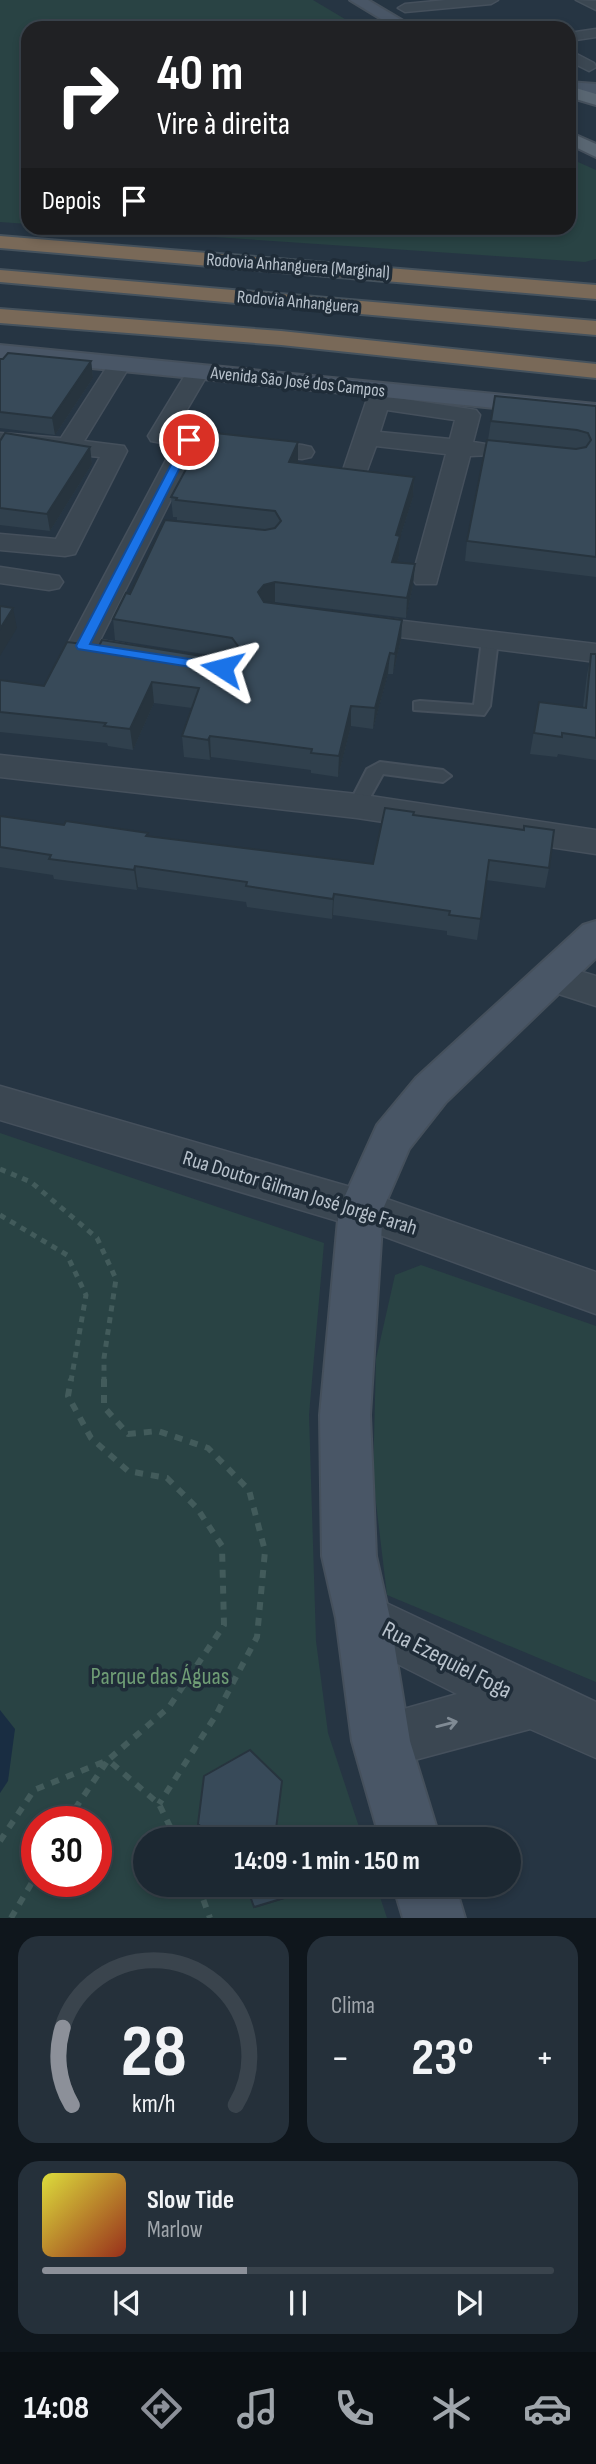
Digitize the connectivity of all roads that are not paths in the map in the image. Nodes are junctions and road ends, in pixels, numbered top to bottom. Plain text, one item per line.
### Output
1 (491, 0) edge
2 (583, 0) edge
3 (350, 4) edge
4 (596, 6) edge
5 (405, 8) dead end
6 (371, 21) edge
7 (390, 21) edge
8 (596, 33) edge
9 (576, 36) edge
10 (576, 59) edge
11 (589, 66) dead end
12 (576, 89) edge
13 (596, 89) edge
14 (576, 92) edge
15 (596, 100) edge
16 (576, 141) edge
17 (596, 151) edge
18 (0, 234) edge
19 (0, 242) edge
20 (0, 262) edge
21 (596, 271) edge
22 (0, 276) edge
23 (596, 292) edge
24 (0, 306) edge
25 (596, 314) edge
26 (0, 316) edge
27 (596, 328) edge
28 (1, 350) edge
29 (596, 355) edge
30 (120, 364) junction
31 (596, 371) edge
32 (198, 372) junction
33 (596, 397) edge
34 (429, 402) junction
35 (596, 411) edge
36 (169, 418) junction
37 (366, 438) junction
38 (0, 440) edge
39 (189, 440) junction
40 (66, 447) junction
41 (460, 447) junction
42 (510, 452) edge
43 (412, 455) junction
44 (352, 482) edge
45 (0, 542) edge
46 (0, 575) edge
47 (426, 578) dead end
48 (0, 600) edge
49 (328, 620) edge
50 (490, 640) junction
51 (596, 653) edge
52 (158, 658) edge
53 (421, 706) dead end
54 (0, 766) edge
55 (443, 776) dead end
56 (357, 806) junction
57 (596, 842) edge
58 (596, 935) edge
59 (553, 978) junction
60 (596, 991) edge
61 (0, 1103) edge
62 (361, 1209) junction
63 (596, 1293) edge
64 (363, 1618) junction
65 (531, 1702) junction
66 (596, 1730) edge
67 (381, 1741) junction
68 (406, 1827) edge
69 (428, 1897) edge
70 (434, 1918) edge

1 - 5 street
2 - 4 street
3 - 6 street
3 - 7 street
8 - 9 street
10 - 11 street
12 - 13 street
14 - 15 main road
16 - 17 main road
18 - 21 highway
19 - 23 highway, Rodovia Anhanguera (Marginal)
20 - 25 highway, Rodovia Anhanguera
22 - 27 highway, Rodovia Anhanguera
24 - 29 highway
26 - 31 highway
28 - 30 street, Avenida São José dos Campos
28 - 33 street, Avenida São José dos Campos
30 - 32 street, Avenida São José dos Campos
30 - 40 street
32 - 34 street, Avenida São José dos Campos
32 - 36 street
34 - 35 street, Avenida São José dos Campos
34 - 37 street
34 - 41 street
34 - 43 street
36 - 39 street
36 - 39 street
37 - 43 street
37 - 44 street
38 - 40 street
39 - 52 street
40 - 45 street
41 - 42 street
41 - 43 street
41 - 47 street
46 - 48 street
49 - 50 street
50 - 51 street
50 - 53 lane
54 - 56 street
55 - 56 lane
56 - 57 street
58 - 59 street
59 - 60 street
59 - 62 street
61 - 62 street, Rua Doutor Gilman José Jorge Farah
62 - 63 street, Rua Doutor Gilman José Jorge Farah
62 - 64 street
64 - 65 street, Rua Ezequiel Foga
64 - 67 street
65 - 66 street, Rua Ezequiel Foga
67 -> 65 street, Rua Ezequiel Foga
67 - 68 street
69 - 70 street

